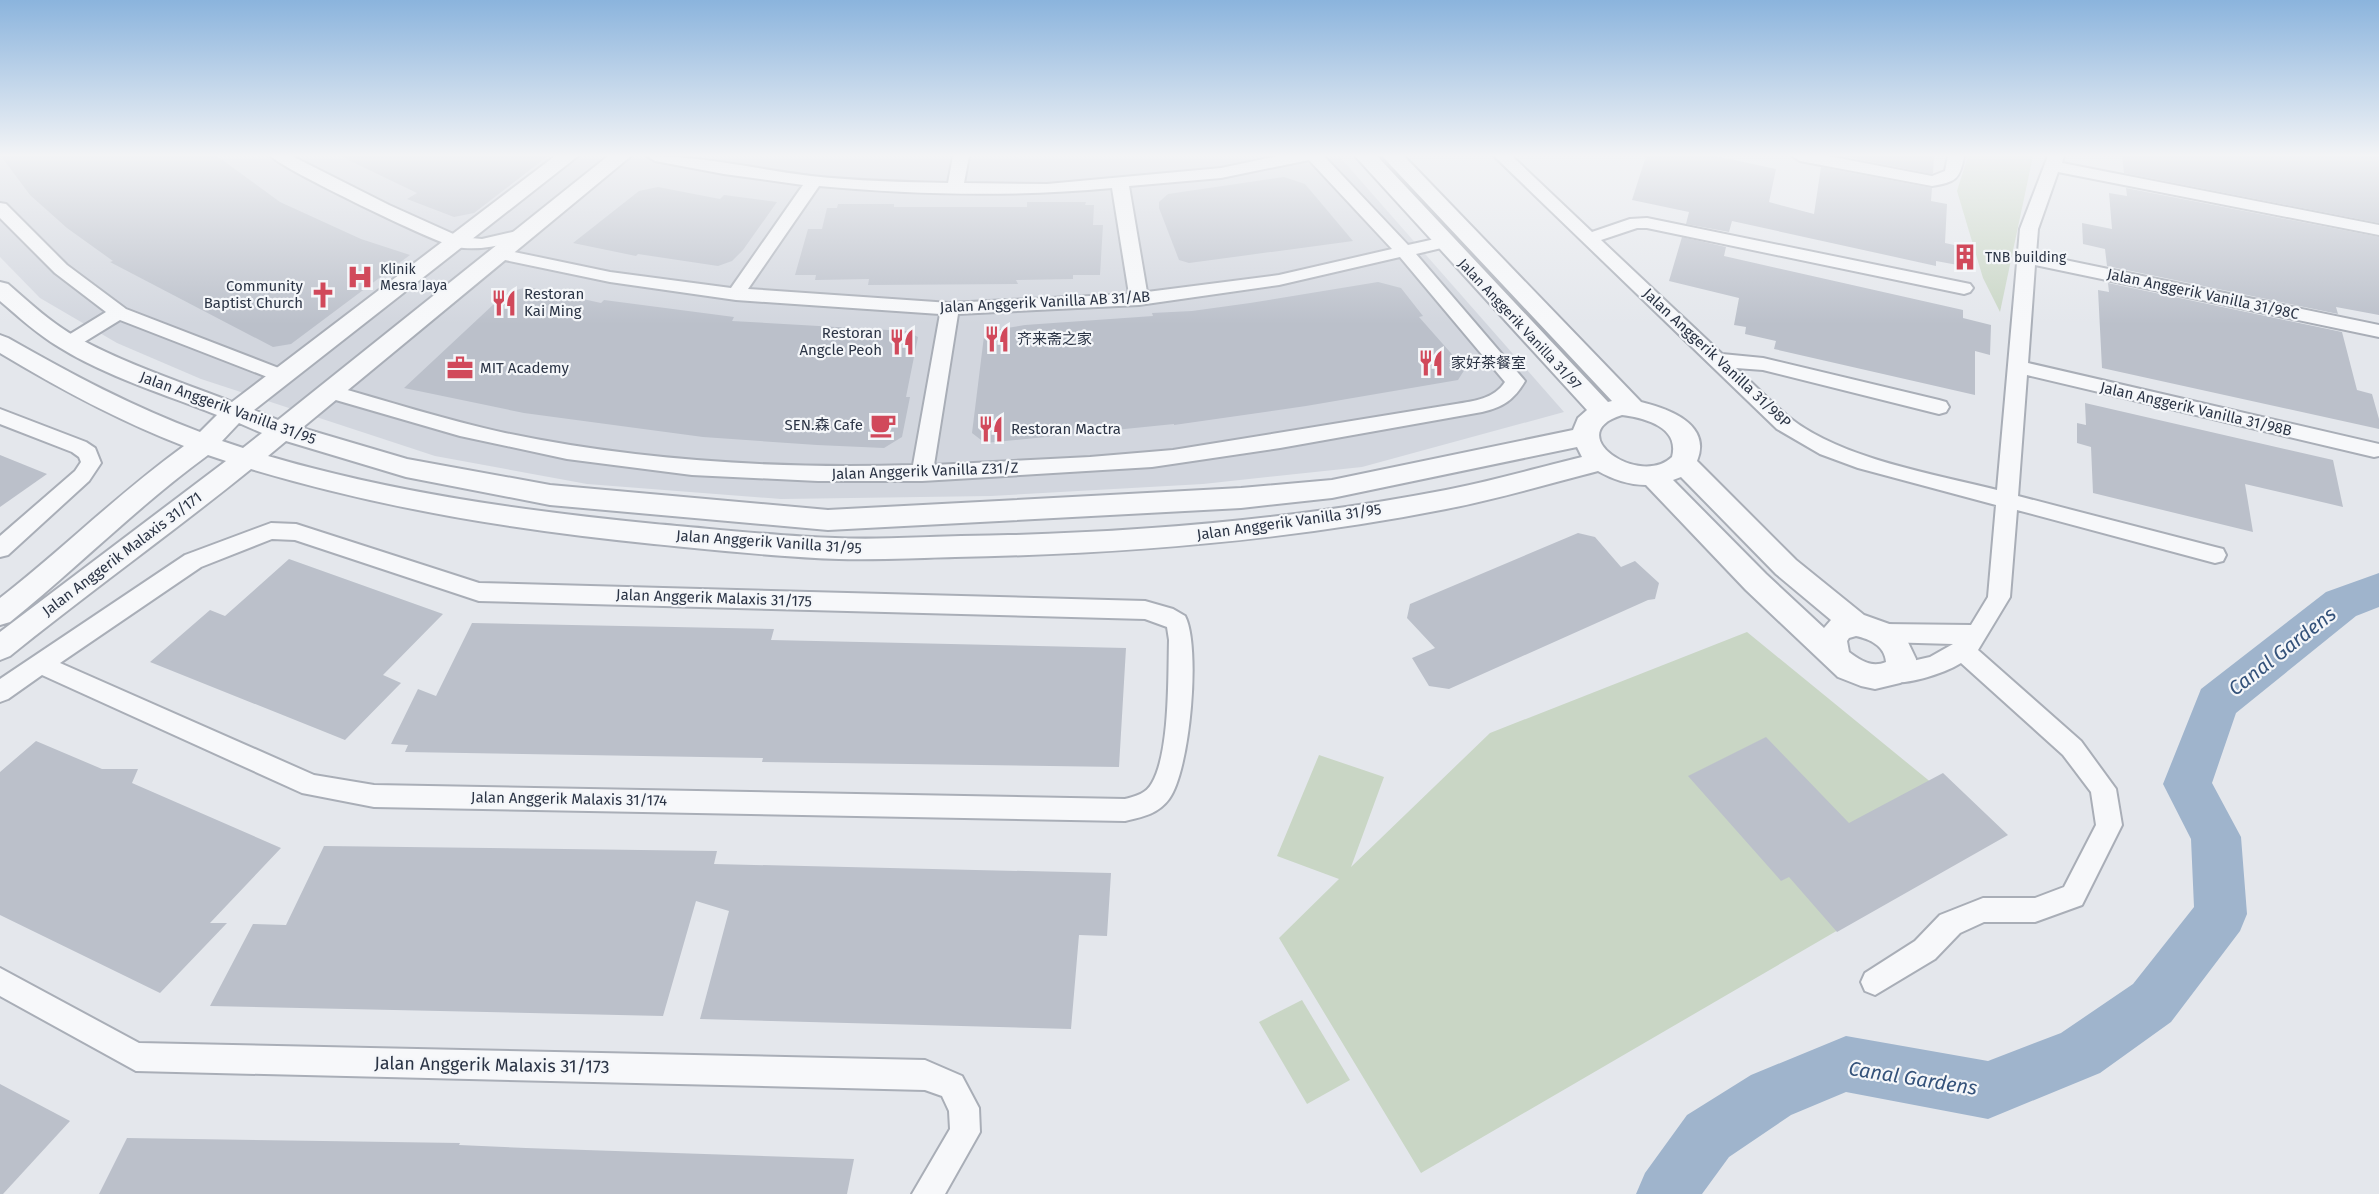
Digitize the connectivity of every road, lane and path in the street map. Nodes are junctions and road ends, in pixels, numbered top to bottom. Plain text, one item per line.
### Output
1 (4, 212) edge
2 (389, 212) edge
3 (496, 212) edge
4 (552, 212) edge
5 (793, 212) edge
6 (1125, 212) edge
7 (1368, 212) edge
8 (1416, 212) edge
9 (1445, 212) edge
10 (1562, 212) edge
11 (2036, 212) edge
12 (2293, 212) edge
13 (2379, 230) edge
14 (524, 234) junction
15 (1590, 238) junction
16 (457, 242) junction
17 (1444, 242) junction
18 (1406, 252) junction
19 (500, 254) junction
20 (2028, 258) junction
21 (1964, 288) dead end
22 (0, 289) edge
23 (736, 294) junction
24 (1139, 299) junction
25 (950, 309) junction
26 (119, 313) junction
27 (2379, 331) edge
28 (0, 343) edge
29 (69, 343) junction
30 (1719, 360) junction
31 (2019, 367) junction
32 (282, 376) junction
33 (329, 391) junction
34 (1632, 407) junction
35 (1939, 407) dead end
36 (1602, 411) junction
37 (234, 413) junction
38 (0, 416) edge
39 (150, 424) junction
40 (280, 430) junction
41 (1584, 437) junction
42 (204, 445) junction
43 (2374, 450) dead end
44 (244, 459) junction
45 (1601, 461) junction
46 (1683, 463) junction
47 (276, 467) junction
48 (922, 474) junction
49 (162, 475) junction
50 (1653, 476) junction
51 (2007, 500) junction
52 (188, 506) junction
53 (0, 549) edge
54 (2216, 555) dead end
55 (0, 614) edge
56 (1165, 615) joint
57 (1870, 629) junction
58 (1969, 643) junction
59 (0, 648) edge
60 (1836, 657) junction
61 (39, 664) junction
62 (1894, 674) junction
63 (0, 692) edge
64 (0, 981) edge
65 (1875, 982) dead end
66 (927, 1194) edge

1 - 26 street
2 - 16 street
3 - 16 street, Jalan Anggerik Malaxis 31/171
4 - 14 street, Jalan Anggerik Malaxis 31/171
5 - 23 street
6 - 24 street
7 - 18 street
8 - 17 street, Jalan Anggerik Vanilla 31/97
9 - 34 street, Jalan Anggerik Vanilla 31/97
10 - 15 street, Jalan Anggerik Vanilla 31/98P
11 - 20 street
12 - 13 street
14 - 16 street
14 - 19 street, Jalan Anggerik Malaxis 31/171
15 - 21 street
15 - 30 street, Jalan Anggerik Vanilla 31/98P
16 - 32 street, Jalan Anggerik Malaxis 31/171
17 - 18 street, Jalan Anggerik Vanilla AB 31/AB
17 - 36 street, Jalan Anggerik Vanilla 31/97
18 - 24 street, Jalan Anggerik Vanilla AB 31/AB
18 - 48 street, Jalan Anggerik Vanilla Z31/Z
19 - 23 street, Jalan Anggerik Vanilla AB 31/AB
19 - 33 street, Jalan Anggerik Malaxis 31/171
20 - 27 street, Jalan Anggerik Vanilla 31/98C
20 - 31 street
22 - 29 street, Jalan Anggerik Vanilla 31/95
23 - 25 street, Jalan Anggerik Vanilla AB 31/AB
24 - 25 street, Jalan Anggerik Vanilla AB 31/AB
25 - 48 street
26 - 29 street
26 - 32 street
28 - 39 street, Jalan Anggerik Vanilla 31/95
29 - 37 street, Jalan Anggerik Vanilla 31/95
30 - 35 street
30 - 51 street, Jalan Anggerik Vanilla 31/98P
31 - 43 street, Jalan Anggerik Vanilla 31/98B
31 - 51 street
32 - 37 street, Jalan Anggerik Malaxis 31/171
33 - 40 street, Jalan Anggerik Malaxis 31/171
33 - 48 street, Jalan Anggerik Vanilla Z31/Z
34 - 36 street
34 - 46 street
36 - 41 street
37 - 40 street, Jalan Anggerik Vanilla 31/95
37 - 42 street, Jalan Anggerik Malaxis 31/171
38 - 53 street
39 - 42 street, Jalan Anggerik Vanilla 31/95
39 - 49 street
40 - 41 street, Jalan Anggerik Vanilla 31/95
40 - 44 street, Jalan Anggerik Malaxis 31/171
41 - 45 street
42 - 44 street, Jalan Anggerik Vanilla 31/95
42 - 49 street, Jalan Anggerik Malaxis 31/171
44 - 47 street, Jalan Anggerik Vanilla 31/95
44 - 52 street, Jalan Anggerik Malaxis 31/171
45 - 47 street, Jalan Anggerik Vanilla 31/95
45 - 50 street
46 - 50 street
46 - 57 street
47 - 52 street
49 - 55 street, Jalan Anggerik Malaxis 31/171
50 - 60 street
51 - 54 street, Jalan Anggerik Vanilla 31/98P
51 - 58 street
52 - 59 street, Jalan Anggerik Malaxis 31/171
56 - 61 street, Jalan Anggerik Malaxis 31/175
56 - 61 street, Jalan Anggerik Malaxis 31/174
57 - 58 street
57 - 60 street
57 - 62 street
58 - 62 street
58 - 65 street
60 - 62 street
61 - 63 street
64 - 66 street, Jalan Anggerik Malaxis 31/173

